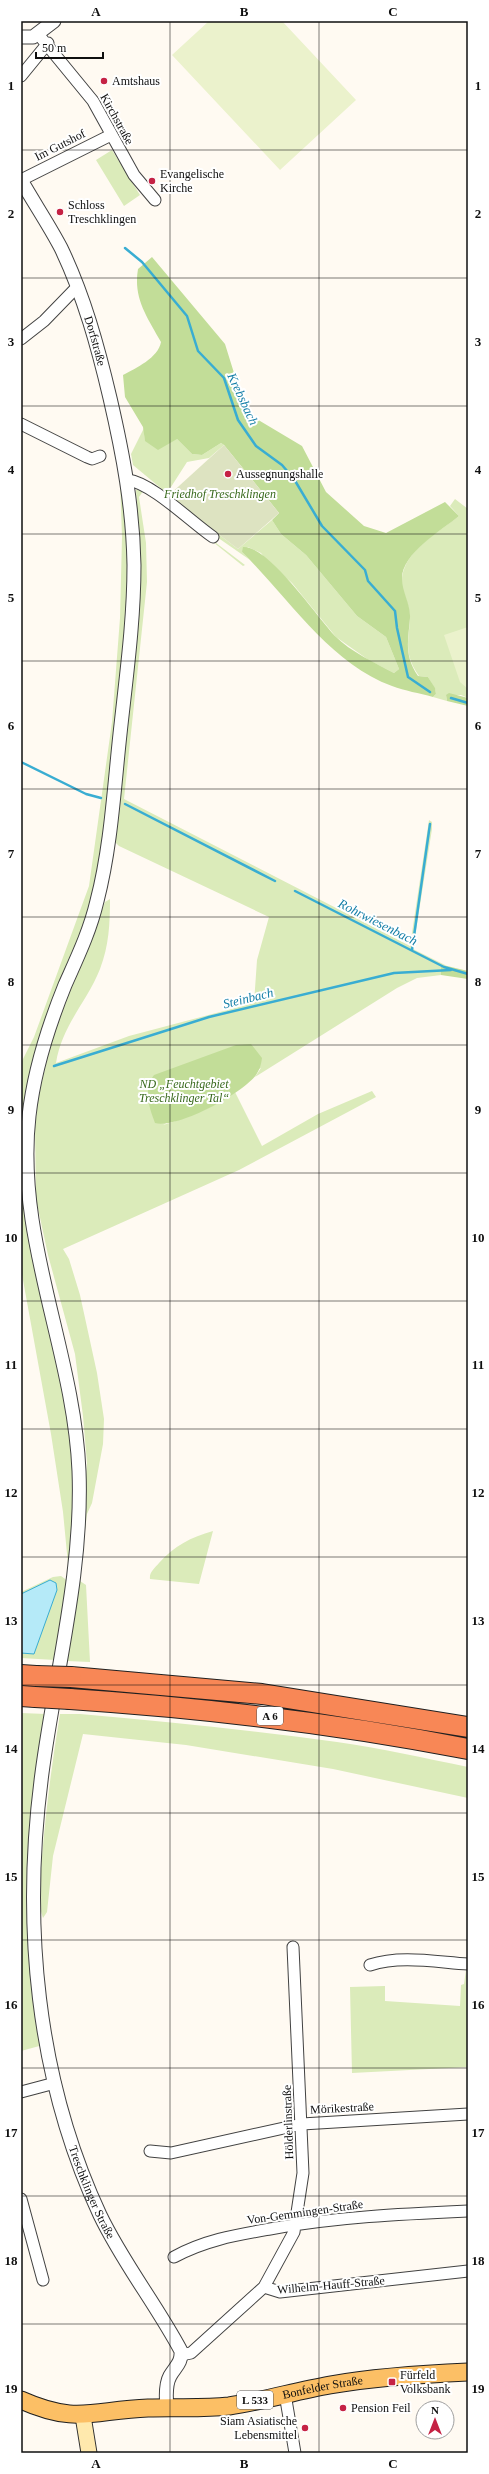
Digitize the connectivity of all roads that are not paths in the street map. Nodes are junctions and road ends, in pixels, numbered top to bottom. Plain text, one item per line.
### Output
1 (54, 21) edge
2 (38, 34) junction
3 (21, 37) edge
4 (44, 47) junction
5 (21, 76) edge
6 (111, 135) junction
7 (21, 180) edge
8 (156, 200) dead end
9 (77, 287) junction
10 (21, 339) edge
11 (21, 424) edge
12 (100, 456) dead end
13 (128, 480) junction
14 (214, 537) dead end
15 (29, 1675) edge
16 (28, 1697) edge
17 (468, 1727) edge
18 (468, 1749) edge
19 (294, 1947) dead end
20 (468, 1964) edge
21 (370, 1965) dead end
22 (41, 2013) joint
23 (55, 2083) junction
24 (21, 2092) edge
25 (468, 2114) edge
26 (302, 2124) junction
27 (150, 2151) dead end
28 (21, 2199) edge
29 (468, 2211) edge
30 (296, 2224) junction
31 (174, 2257) dead end
32 (468, 2271) edge
33 (43, 2280) dead end
34 (264, 2288) junction
35 (181, 2355) junction
36 (468, 2372) edge
37 (285, 2394) junction
38 (21, 2400) edge
39 (167, 2408) junction
40 (83, 2416) junction
41 (89, 2453) edge
42 (295, 2453) edge

1 - 2 street
2 - 3 street
2 - 4 street, Kirchstraße
4 - 5 street
4 - 6 street, Kirchstraße
6 - 7 street, Im Gutshof
6 - 8 street, Kirchstraße
7 - 9 street, Dorfstraße
9 - 10 street
9 - 13 street, Dorfstraße
11 - 12 street
13 - 14 street
13 - 22 street, Dorfstraße
15 - 17 highway, A 6, bridge
16 - 18 highway, A 6, bridge
19 - 26 street, Hölderlinstraße
20 - 21 street
22 - 23 street, Treschklinger Straße
23 - 24 street
23 - 35 street, Treschklinger Straße
25 - 26 street, Mörikestraße
26 - 27 street, Mörikestraße
26 - 30 street, Hölderlinstraße
28 - 33 street
29 - 30 street, Von-Gemmingen-Straße
30 - 31 street, Von-Gemmingen-Straße
30 - 34 street, Hölderlinstraße
32 - 34 street, Wilhelm-Hauff-Straße
34 - 35 street, Wilhelm-Hauff-Straße
35 - 39 street
36 - 37 main road, Bonfelder Straße / L 533
37 - 39 main road, Bonfelder Straße / L 533
37 - 42 street
38 - 40 main road, L 533
39 - 40 main road, Bonfelder Straße / L 533
40 - 41 main road

